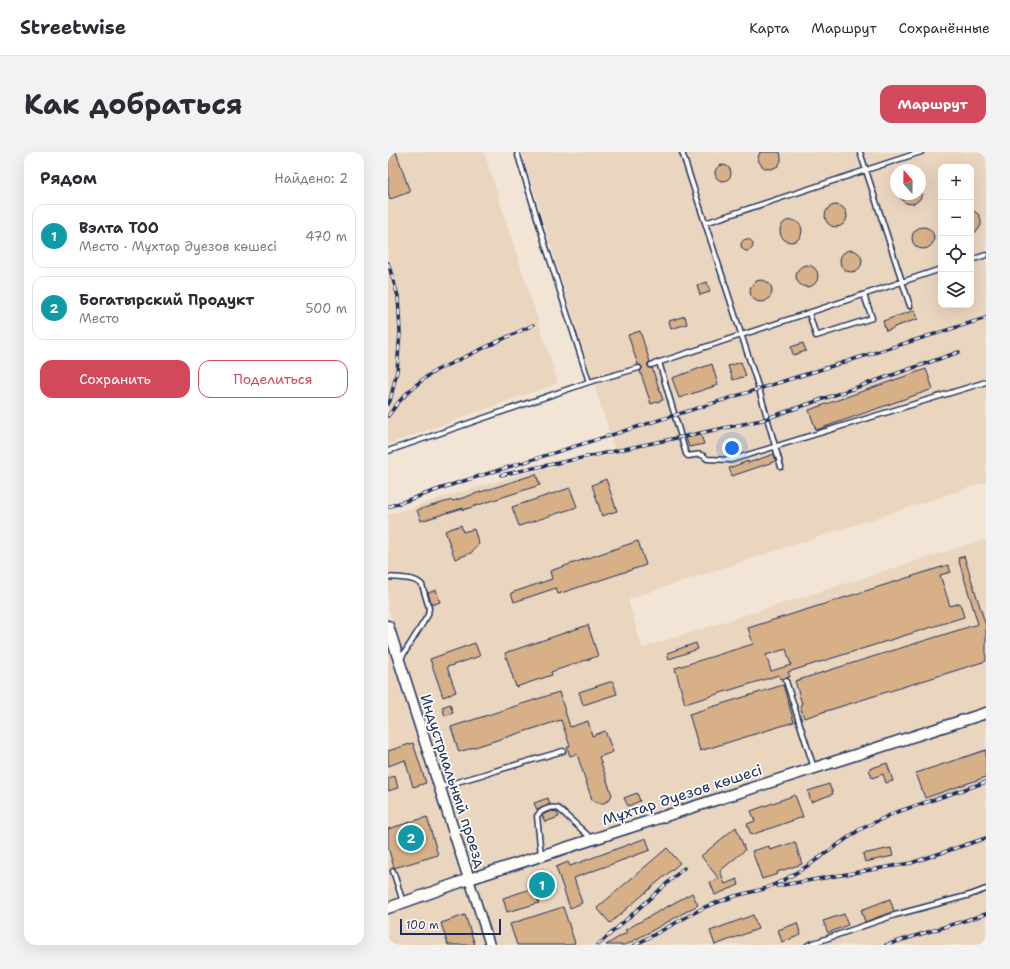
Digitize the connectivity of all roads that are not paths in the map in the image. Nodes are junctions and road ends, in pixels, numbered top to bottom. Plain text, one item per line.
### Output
1 (517, 152) edge
2 (682, 152) edge
3 (860, 152) edge
4 (921, 152) edge
5 (866, 170) junction
6 (705, 223) junction
7 (986, 255) edge
8 (974, 259) edge
9 (938, 270) edge
10 (902, 282) junction
11 (864, 295) junction
12 (910, 306) dead end
13 (809, 313) junction
14 (742, 335) junction
15 (659, 362) junction
16 (651, 365) dead end
17 (639, 368) dead end
18 (589, 382) junction
19 (986, 382) edge
20 (775, 447) junction
21 (388, 451) edge
22 (781, 467) dead end
23 (388, 577) edge
24 (388, 626) edge
25 (400, 661) junction
26 (786, 681) dead end
27 (986, 713) edge
28 (564, 751) dead end
29 (814, 768) junction
30 (440, 787) junction
31 (592, 839) junction
32 (541, 855) junction
33 (393, 871) dead end
34 (469, 879) junction
35 (986, 889) edge
36 (404, 902) junction
37 (388, 908) edge
38 (490, 945) edge
39 (808, 945) edge

1 - 18 lane
2 - 6 lane
3 - 5 lane
4 - 5 lane
5 - 6 lane
5 - 10 lane
6 - 14 lane
7 - 8 lane
9 - 10 lane
10 - 11 lane
10 - 12 lane
11 - 13 lane
11 - 13 lane
13 - 14 lane
14 - 15 lane
14 - 20 lane
15 - 16 lane
15 - 20 lane
17 - 18 lane
18 - 21 lane
19 - 20 lane
20 - 22 lane
23 - 25 lane
24 - 25 street, Индустриальный проезд
25 - 30 street, Индустриальный проезд
26 - 29 lane
27 - 29 street, Мұхтар Әуезов көшесі
28 - 30 lane
29 - 31 street, Мұхтар Әуезов көшесі
30 - 34 street, Индустриальный проезд
31 - 32 street, Мұхтар Әуезов көшесі
31 - 32 lane
32 - 34 street, Мұхтар Әуезов көшесі
33 - 36 lane
34 - 36 street, Мұхтар Әуезов көшесі
34 - 38 street, Индустриальный проезд
35 - 39 lane
36 - 37 street, Мұхтар Әуезов көшесі

